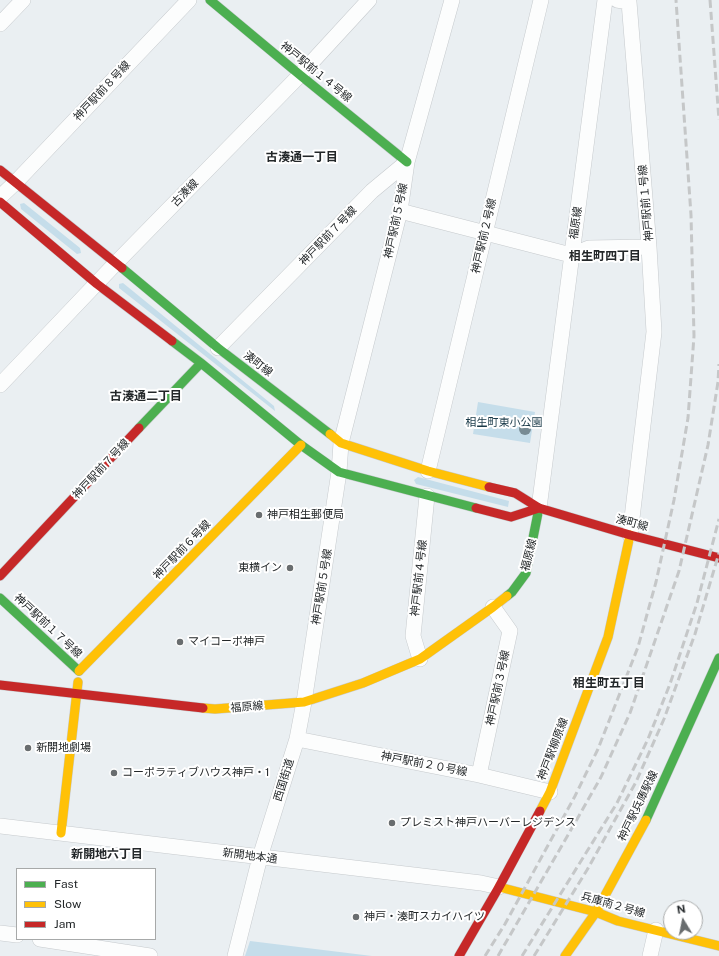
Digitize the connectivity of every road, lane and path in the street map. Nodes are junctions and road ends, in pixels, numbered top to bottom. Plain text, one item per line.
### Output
1 (23, 0) edge
2 (189, 0) edge
3 (210, 0) edge
4 (369, 0) edge
5 (452, 0) edge
6 (541, 0) edge
7 (605, 0) edge
8 (617, 0) edge
9 (0, 24) edge
10 (300, 75) junction
11 (407, 162) junction
12 (0, 170) edge
13 (15, 183) junction
14 (0, 197) edge
15 (0, 202) edge
16 (400, 211) junction
17 (485, 233) junction
18 (649, 247) junction
19 (572, 255) junction
20 (116, 263) junction
21 (97, 284) junction
22 (218, 348) junction
23 (201, 363) junction
24 (0, 385) edge
25 (341, 443) junction
26 (301, 445) junction
27 (428, 471) junction
28 (339, 472) junction
29 (427, 496) junction
30 (539, 508) junction
31 (630, 535) junction
32 (719, 558) edge
33 (0, 576) edge
34 (0, 598) edge
35 (493, 607) junction
36 (719, 658) edge
37 (420, 659) junction
38 (79, 671) junction
39 (0, 685) edge
40 (76, 694) junction
41 (304, 702) junction
42 (296, 739) junction
43 (479, 775) junction
44 (550, 792) junction
45 (0, 826) edge
46 (61, 833) junction
47 (260, 858) junction
48 (499, 887) junction
49 (596, 912) junction
50 (656, 930) junction
51 (0, 933) edge
52 (16, 935) edge
53 (46, 940) edge
54 (714, 948) edge
55 (150, 956) edge
56 (235, 956) edge
57 (459, 956) edge
58 (565, 956) edge
59 (650, 956) edge

1 - 9 street
2 - 13 street, 神戸駅前８号線
3 - 10 street, 神戸駅前１４号線
4 - 10 street, 古湊線
5 - 11 street, 神戸駅前５号線
6 - 17 street, 神戸駅前２号線
7 - 19 street, 福原線
8 - 18 street, 神戸駅前１号線
10 - 11 street, 神戸駅前１４号線
10 - 20 street, 古湊線
11 - 16 street, 神戸駅前５号線
11 - 22 street, 神戸駅前７号線
12 - 13 street, 湊町線
13 - 14 street, 神戸駅前８号線
13 - 20 street, 湊町線
15 - 21 street
16 - 17 street
16 - 25 street, 神戸駅前５号線
17 - 19 street
17 - 27 street, 神戸駅前２号線
18 - 19 street
18 - 31 street, 神戸駅前１号線
19 - 30 street, 福原線
20 - 21 street, 古湊線
20 - 22 street, 湊町線
21 - 23 street
21 - 24 street, 古湊線
22 - 25 street, 湊町線
23 - 26 street
23 - 33 street, 神戸駅前７号線
25 - 27 street, 湊町線
25 - 28 street
26 - 28 street
26 - 38 street, 神戸駅前６号線
27 - 30 street, 湊町線
28 - 29 street
28 - 41 street, 神戸駅前５号線
29 - 30 street
29 - 37 street, 神戸駅前４号線
30 - 31 street, 湊町線
30 - 35 street, 福原線
31 - 32 street, 湊町線
31 - 44 street, 神戸駅柳原線
34 - 38 street, 神戸駅前１７号線
35 - 37 street, 福原線
35 - 43 street, 神戸駅前３号線
36 - 49 street, 神戸駅兵庫駅線
37 - 41 street, 福原線
38 - 40 street
39 - 40 street, 福原線
40 - 41 street, 福原線
40 - 46 street
41 - 42 street, 西国街道
42 - 43 street, 神戸駅前２０号線
42 - 47 street, 西国街道
43 - 44 street, 神戸駅前２０号線
44 - 48 street, 神戸駅柳原線
45 - 46 street, 新開地本通
46 - 47 street, 新開地本通
47 - 48 street, 新開地本通
47 - 56 street, 西国街道
48 - 49 street, 兵庫南２号線
48 - 57 street, 神戸駅柳原線
49 - 50 street, 兵庫南２号線
49 - 58 street, 神戸駅兵庫駅線
50 - 54 street, 兵庫南２号線
50 - 59 street
51 - 52 street
53 - 55 street

